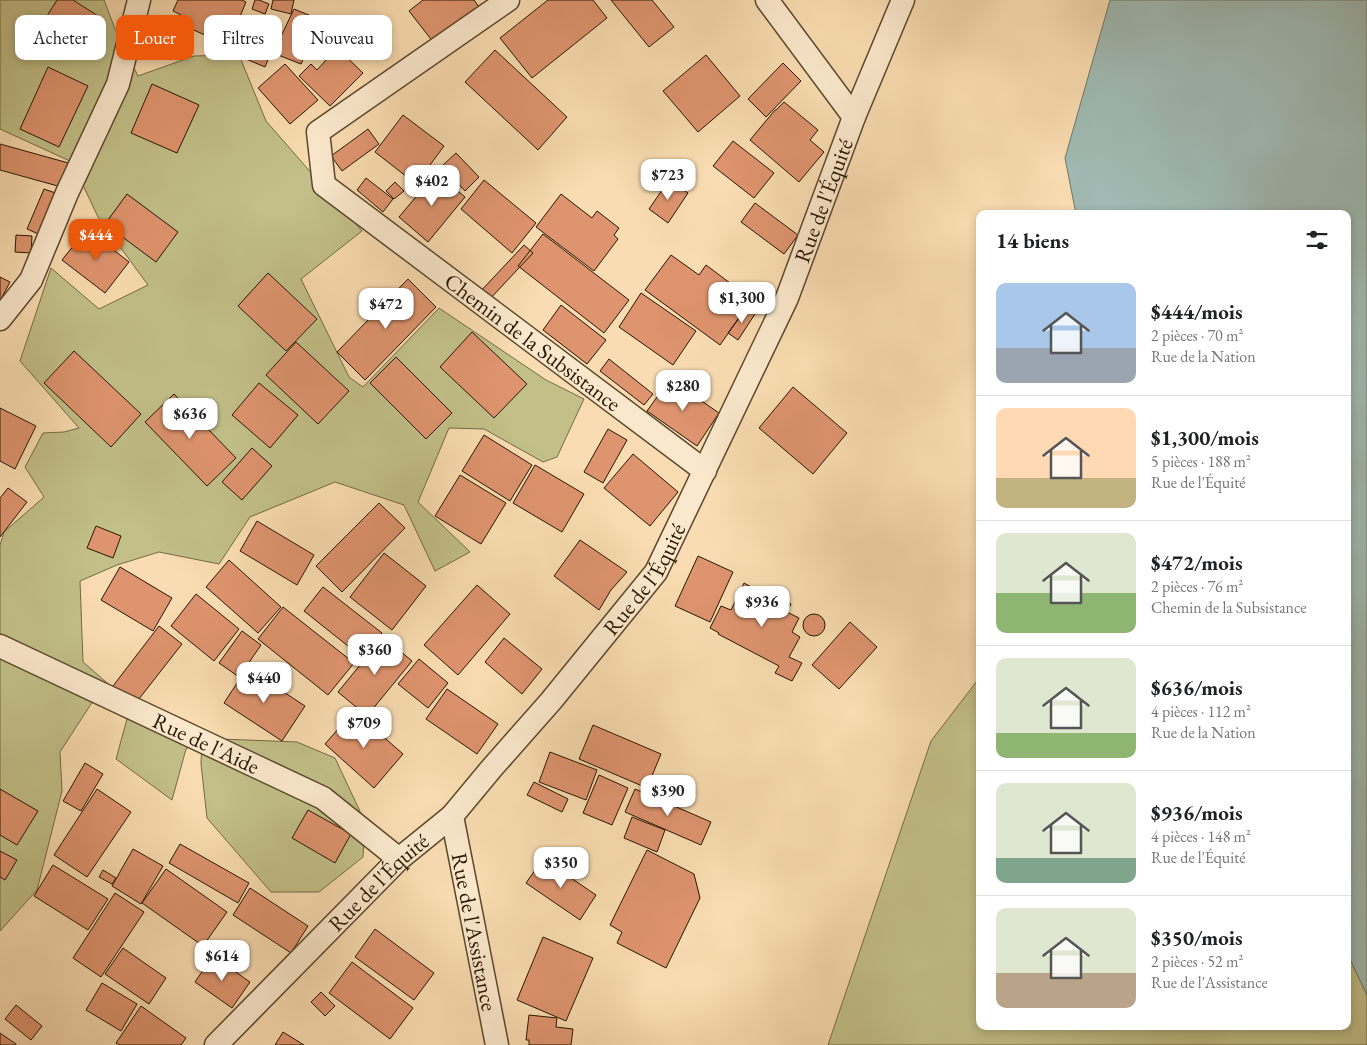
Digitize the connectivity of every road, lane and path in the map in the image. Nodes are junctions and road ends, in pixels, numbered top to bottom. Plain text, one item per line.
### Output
1 (139, 0) edge
2 (508, 0) edge
3 (767, 0) edge
4 (903, 0) edge
5 (854, 117) junction
6 (0, 319) edge
7 (705, 471) junction
8 (0, 646) edge
9 (452, 816) junction
10 (399, 858) junction
11 (216, 1045) edge
12 (497, 1045) edge

1 - 6 street
2 - 7 street, Chemin de la Subsistance
3 - 5 street
4 - 5 street, Rue de l'Équité
5 - 7 street, Rue de l'Équité
7 - 9 street, Rue de l'Équité
8 - 10 street, Rue de l'Aide
9 - 10 street, Rue de l'Équité
9 - 12 street, Rue de l'Assistance
10 - 11 street, Rue de l'Équité

